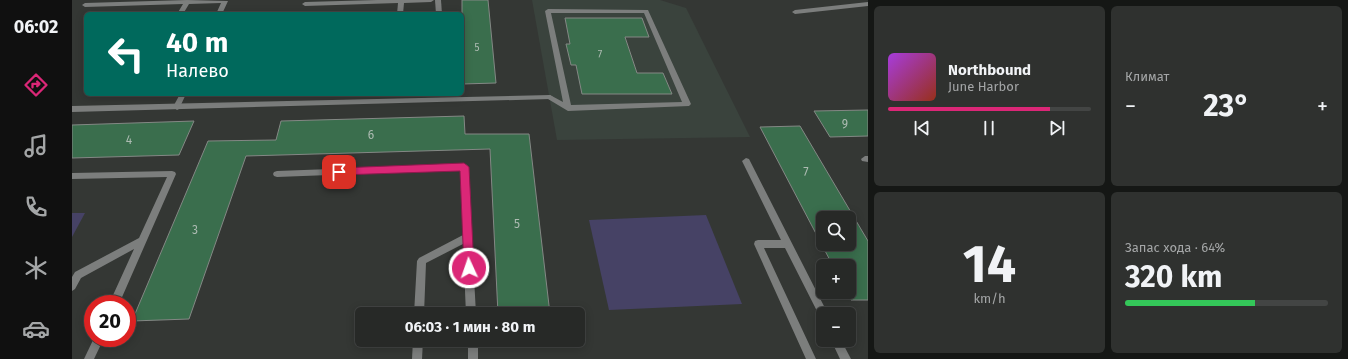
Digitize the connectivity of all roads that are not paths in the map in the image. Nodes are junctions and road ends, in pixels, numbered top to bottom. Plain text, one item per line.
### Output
1 (431, 0) edge
2 (438, 0) edge
3 (401, 1) edge
4 (187, 2) junction
5 (305, 4) dead end
6 (868, 4) edge
7 (86, 5) dead end
8 (181, 12) edge
9 (220, 12) edge
10 (400, 12) edge
11 (439, 12) edge
12 (795, 12) dead end
13 (182, 96) edge
14 (440, 97) edge
15 (177, 107) junction
16 (568, 108) junction
17 (72, 110) edge
18 (746, 161) dead end
19 (277, 174) dead end
20 (72, 176) edge
21 (468, 237) junction
22 (143, 240) junction
23 (788, 244) junction
24 (72, 286) edge
25 (118, 295) edge
26 (419, 307) edge
27 (471, 307) edge
28 (820, 307) edge
29 (95, 347) edge
30 (418, 347) edge
31 (473, 347) edge
32 (840, 347) edge
33 (90, 359) edge
34 (417, 359) edge
35 (474, 359) edge
36 (811, 359) edge
37 (846, 359) edge

1 - 3 street
2 - 11 street
3 - 5 street
3 - 10 street
4 - 7 street
4 - 8 street
4 - 9 street
6 - 12 street
13 - 15 street
14 - 15 street
14 - 16 street
15 - 17 street
16 - 16 street
18 - 23 street
19 - 21 street
20 - 22 street
21 - 26 street
21 - 27 street
22 - 24 street
22 - 25 street
23 - 28 street
23 - 36 street
29 - 33 street
30 - 34 street
31 - 35 street
32 - 37 street

